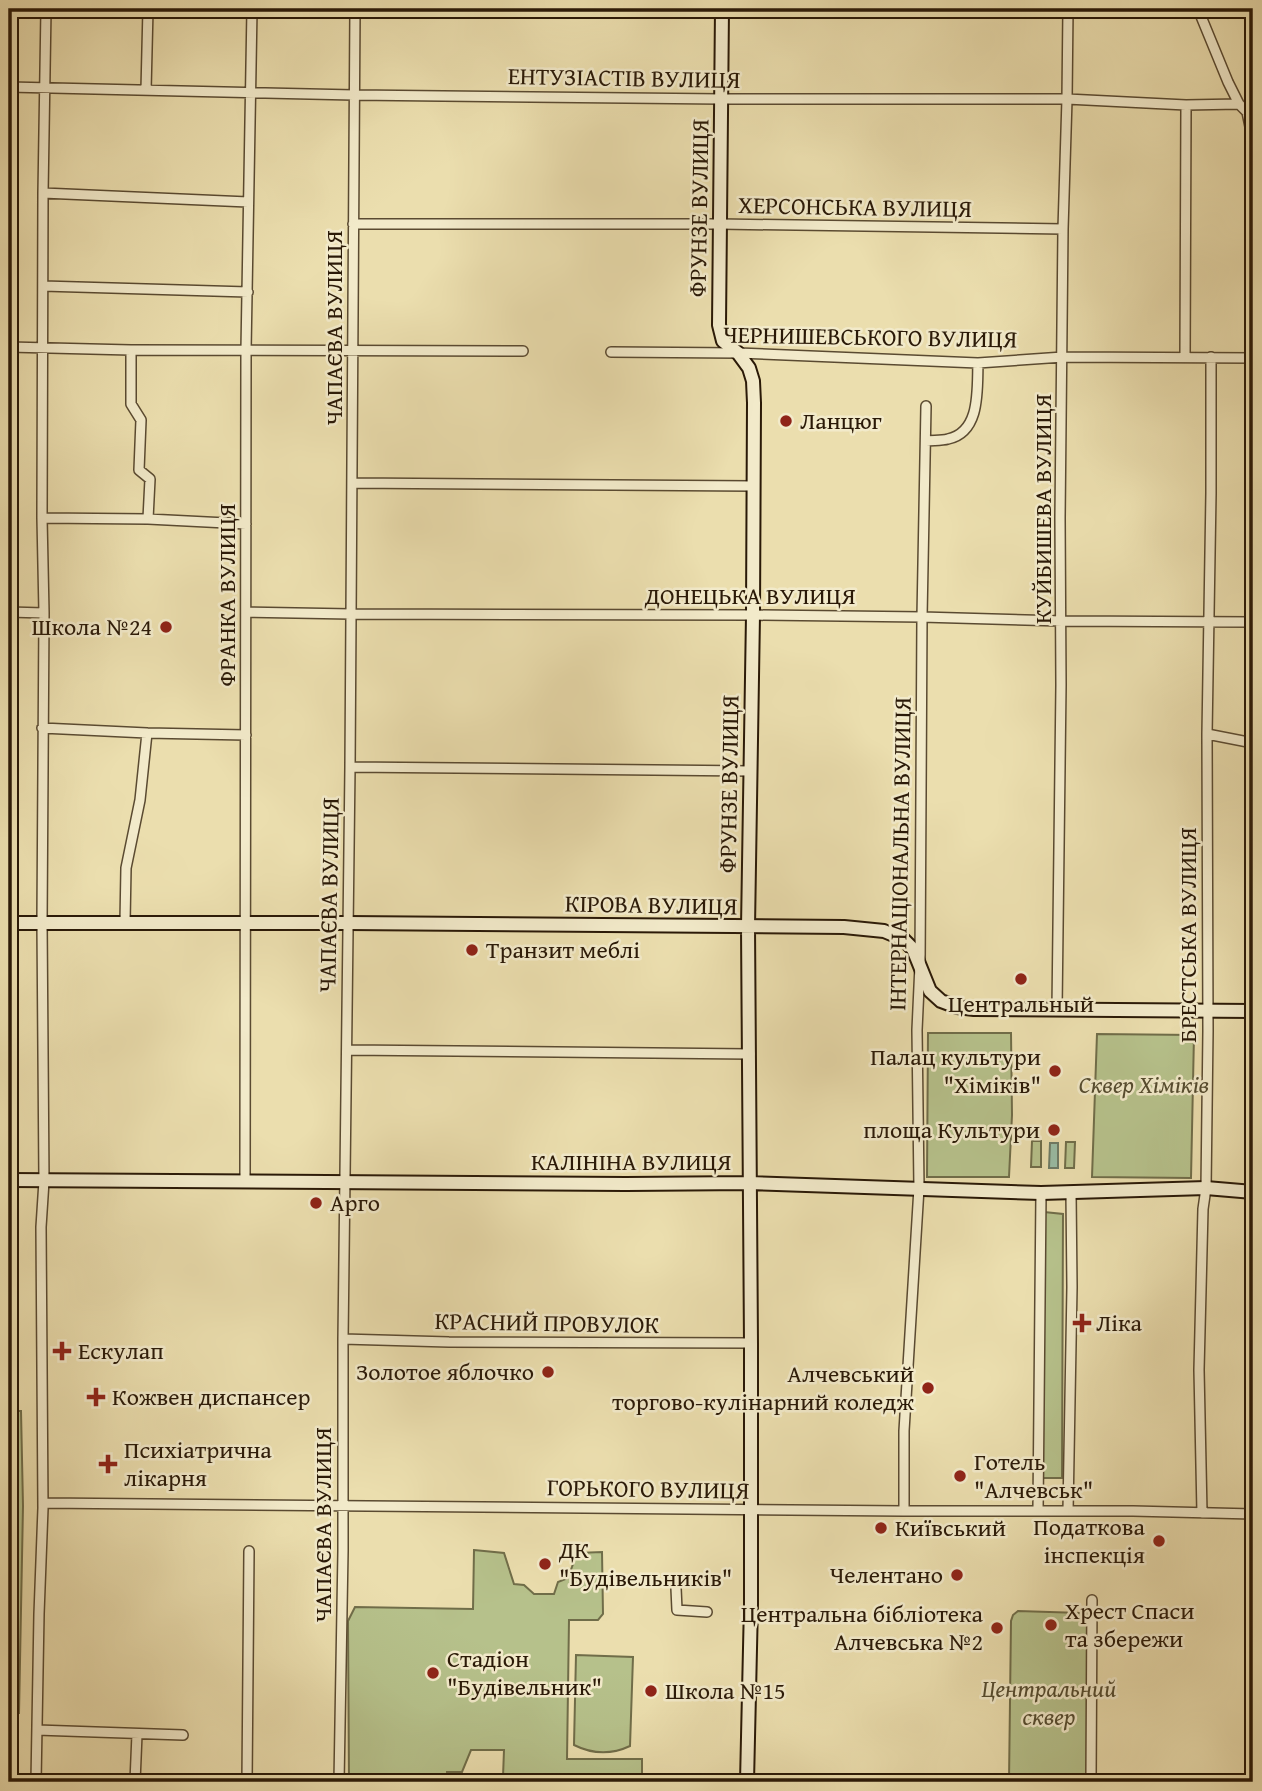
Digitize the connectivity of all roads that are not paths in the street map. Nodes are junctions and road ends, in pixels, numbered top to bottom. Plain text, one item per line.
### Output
1 (46, 9) edge
2 (148, 9) edge
3 (251, 9) edge
4 (355, 9) edge
5 (722, 9) edge
6 (1068, 9) edge
7 (1198, 9) edge
8 (9, 87) edge
9 (45, 87) junction
10 (146, 90) junction
11 (251, 92) junction
12 (354, 94) junction
13 (721, 99) junction
14 (1068, 99) junction
15 (1239, 104) junction
16 (1186, 105) junction
17 (1253, 141) edge
18 (43, 193) junction
19 (248, 202) junction
20 (353, 224) junction
21 (720, 224) junction
22 (1063, 229) junction
23 (43, 286) junction
24 (248, 292) junction
25 (9, 347) edge
26 (42, 347) junction
27 (131, 350) junction
28 (246, 350) junction
29 (354, 350) junction
30 (523, 351) dead end
31 (611, 352) dead end
32 (738, 353) junction
33 (1185, 357) junction
34 (1211, 357) junction
35 (1063, 358) junction
36 (1253, 358) edge
37 (978, 363) junction
38 (926, 406) dead end
39 (926, 441) junction
40 (352, 483) junction
41 (753, 486) junction
42 (41, 517) junction
43 (148, 519) junction
44 (246, 524) junction
45 (246, 611) junction
46 (9, 612) edge
47 (44, 613) junction
48 (351, 614) junction
49 (753, 615) junction
50 (922, 617) junction
51 (1062, 621) junction
52 (1209, 621) junction
53 (1253, 622) edge
54 (42, 728) junction
55 (146, 733) junction
56 (246, 734) junction
57 (1207, 734) junction
58 (1253, 743) edge
59 (350, 767) junction
60 (751, 771) junction
61 (125, 922) junction
62 (9, 923) edge
63 (42, 923) junction
64 (246, 923) junction
65 (348, 923) junction
66 (748, 927) junction
67 (920, 965) junction
68 (1057, 1009) junction
69 (1208, 1011) junction
70 (1253, 1011) edge
71 (346, 1050) junction
72 (750, 1054) junction
73 (9, 1180) edge
74 (44, 1181) junction
75 (245, 1182) junction
76 (346, 1182) junction
77 (750, 1183) junction
78 (919, 1188) junction
79 (1206, 1188) junction
80 (1253, 1192) edge
81 (1041, 1193) junction
82 (1071, 1193) junction
83 (343, 1339) junction
84 (751, 1343) junction
85 (43, 1503) junction
86 (342, 1505) junction
87 (751, 1509) junction
88 (904, 1511) junction
89 (1038, 1511) junction
90 (1068, 1511) junction
91 (1202, 1513) junction
92 (1253, 1514) edge
93 (249, 1551) dead end
94 (676, 1588) dead end
95 (1092, 1601) dead end
96 (707, 1612) dead end
97 (37, 1730) junction
98 (137, 1734) junction
99 (183, 1735) dead end
100 (36, 1782) edge
101 (135, 1782) edge
102 (247, 1782) edge
103 (339, 1782) edge
104 (747, 1782) edge
105 (1091, 1782) edge

1 - 9 street
2 - 10 street
3 - 11 street, ФРАНКА ВУЛИЦЯ
4 - 12 street, ЧАПАЄВА ВУЛИЦЯ
5 - 13 street, ФРУНЗЕ ВУЛИЦЯ
6 - 14 street, КУЙБИШЕВА ВУЛИЦЯ
7 - 15 street
8 - 9 street, ЕНТУЗІАСТІВ ВУЛИЦЯ
9 - 10 street, ЕНТУЗІАСТІВ ВУЛИЦЯ
9 - 18 street
10 - 11 street, ЕНТУЗІАСТІВ ВУЛИЦЯ
11 - 12 street, ЕНТУЗІАСТІВ ВУЛИЦЯ
11 - 19 street, ФРАНКА ВУЛИЦЯ
12 - 13 street, ЕНТУЗІАСТІВ ВУЛИЦЯ
12 - 20 street, ЧАПАЄВА ВУЛИЦЯ
13 - 14 street, ЕНТУЗІАСТІВ ВУЛИЦЯ
13 - 21 street, ФРУНЗЕ ВУЛИЦЯ
14 - 16 street, ЕНТУЗІАСТІВ ВУЛИЦЯ
14 - 22 street, КУЙБИШЕВА ВУЛИЦЯ
15 - 16 street, ЕНТУЗІАСТІВ ВУЛИЦЯ
15 - 17 street
16 - 33 street
18 - 19 street
18 - 23 street
19 - 24 street, ФРАНКА ВУЛИЦЯ
20 - 21 street, ХЕРСОНСЬКА ВУЛИЦЯ
20 - 29 street, ЧАПАЄВА ВУЛИЦЯ
21 - 22 street, ХЕРСОНСЬКА ВУЛИЦЯ
21 - 32 street, ФРУНЗЕ ВУЛИЦЯ
22 - 35 street, КУЙБИШЕВА ВУЛИЦЯ
23 - 24 street
23 - 26 street
24 - 28 street, ФРАНКА ВУЛИЦЯ
25 - 26 street
26 - 27 street
26 - 42 street
27 - 28 street
27 - 43 street
28 - 29 street
28 - 44 street, ФРАНКА ВУЛИЦЯ
29 - 30 street
29 - 40 street, ЧАПАЄВА ВУЛИЦЯ
31 - 32 street, ЧЕРНИШЕВСЬКОГО ВУЛИЦЯ
32 - 37 street, ЧЕРНИШЕВСЬКОГО ВУЛИЦЯ
32 - 41 street, ФРУНЗЕ ВУЛИЦЯ
33 - 34 street, ЧЕРНИШЕВСЬКОГО ВУЛИЦЯ
33 - 35 street, ЧЕРНИШЕВСЬКОГО ВУЛИЦЯ
34 - 36 street, ЧЕРНИШЕВСЬКОГО ВУЛИЦЯ
34 - 52 street, БРЕСТСЬКА ВУЛИЦЯ
35 - 37 street, ЧЕРНИШЕВСЬКОГО ВУЛИЦЯ
35 - 51 street, КУЙБИШЕВА ВУЛИЦЯ
37 - 39 street
38 - 39 street, ІНТЕРНАЦІОНАЛЬНА ВУЛИЦЯ
39 - 50 street, ІНТЕРНАЦІОНАЛЬНА ВУЛИЦЯ
40 - 41 street
40 - 48 street, ЧАПАЄВА ВУЛИЦЯ
41 - 49 street, ФРУНЗЕ ВУЛИЦЯ
42 - 43 street
42 - 47 street
43 - 44 street
44 - 45 street, ФРАНКА ВУЛИЦЯ
45 - 48 street, ДОНЕЦЬКА ВУЛИЦЯ
45 - 56 street, ФРАНКА ВУЛИЦЯ
46 - 47 street
47 - 54 street
48 - 49 street, ДОНЕЦЬКА ВУЛИЦЯ
48 - 59 street, ЧАПАЄВА ВУЛИЦЯ
49 - 50 street, ДОНЕЦЬКА ВУЛИЦЯ
49 - 60 street, ФРУНЗЕ ВУЛИЦЯ
50 - 51 street, ДОНЕЦЬКА ВУЛИЦЯ
50 - 67 street, ІНТЕРНАЦІОНАЛЬНА ВУЛИЦЯ
51 - 52 street, ДОНЕЦЬКА ВУЛИЦЯ
51 - 68 street, КУЙБИШЕВА ВУЛИЦЯ
52 - 53 street, ДОНЕЦЬКА ВУЛИЦЯ
52 - 57 street, БРЕСТСЬКА ВУЛИЦЯ
54 - 55 street
54 - 63 street
55 - 56 street
55 - 61 street
56 - 64 street, ФРАНКА ВУЛИЦЯ
57 - 58 street
57 - 69 street, БРЕСТСЬКА ВУЛИЦЯ
59 - 60 street
59 - 65 street, ЧАПАЄВА ВУЛИЦЯ
60 - 66 street, ФРУНЗЕ ВУЛИЦЯ
61 - 63 street, КІРОВА ВУЛИЦЯ
61 - 64 street, КІРОВА ВУЛИЦЯ
62 - 63 street, КІРОВА ВУЛИЦЯ
63 - 74 street
64 - 65 street, КІРОВА ВУЛИЦЯ
64 - 75 street, ФРАНКА ВУЛИЦЯ
65 - 66 street, КІРОВА ВУЛИЦЯ
65 - 71 street, ЧАПАЄВА ВУЛИЦЯ
66 - 67 street, КІРОВА ВУЛИЦЯ
66 - 72 street, ФРУНЗЕ ВУЛИЦЯ
67 - 68 street, КІРОВА ВУЛИЦЯ
67 - 78 street, ІНТЕРНАЦІОНАЛЬНА ВУЛИЦЯ
68 - 69 street, КІРОВА ВУЛИЦЯ
69 - 70 street, КІРОВА ВУЛИЦЯ
69 - 79 street, БРЕСТСЬКА ВУЛИЦЯ
71 - 72 street
71 - 76 street, ЧАПАЄВА ВУЛИЦЯ
72 - 77 street, ФРУНЗЕ ВУЛИЦЯ
73 - 74 street, КАЛІНІНА ВУЛИЦЯ
74 - 75 street, КАЛІНІНА ВУЛИЦЯ
74 - 85 street
75 - 76 street, КАЛІНІНА ВУЛИЦЯ
76 - 77 street, КАЛІНІНА ВУЛИЦЯ
76 - 83 street, ЧАПАЄВА ВУЛИЦЯ
77 - 78 street, КАЛІНІНА ВУЛИЦЯ
77 - 84 street, ФРУНЗЕ ВУЛИЦЯ
78 - 81 street, КАЛІНІНА ВУЛИЦЯ
78 - 88 street, ІНТЕРНАЦІОНАЛЬНА ВУЛИЦЯ
79 - 80 street, КАЛІНІНА ВУЛИЦЯ
79 - 82 street, КАЛІНІНА ВУЛИЦЯ
79 - 91 street, БРЕСТСЬКА ВУЛИЦЯ
81 - 82 street, КАЛІНІНА ВУЛИЦЯ
81 - 89 street
82 - 90 street
83 - 84 street, КРАСНИЙ ПРОВУЛОК
83 - 86 street, ЧАПАЄВА ВУЛИЦЯ
84 - 87 street, ФРУНЗЕ ВУЛИЦЯ
85 - 86 street, ГОРЬКОГО ВУЛИЦЯ
85 - 97 street
86 - 87 street, ГОРЬКОГО ВУЛИЦЯ
86 - 103 street, ЧАПАЄВА ВУЛИЦЯ
87 - 88 street, ГОРЬКОГО ВУЛИЦЯ
87 - 104 street, ФРУНЗЕ ВУЛИЦЯ
88 - 89 street, ГОРЬКОГО ВУЛИЦЯ
89 - 90 street, ГОРЬКОГО ВУЛИЦЯ
90 - 91 street, ГОРЬКОГО ВУЛИЦЯ
91 - 92 street, ГОРЬКОГО ВУЛИЦЯ
93 - 102 street
94 - 96 street
95 - 105 street
97 - 98 street
97 - 100 street
98 - 99 street
98 - 101 street

